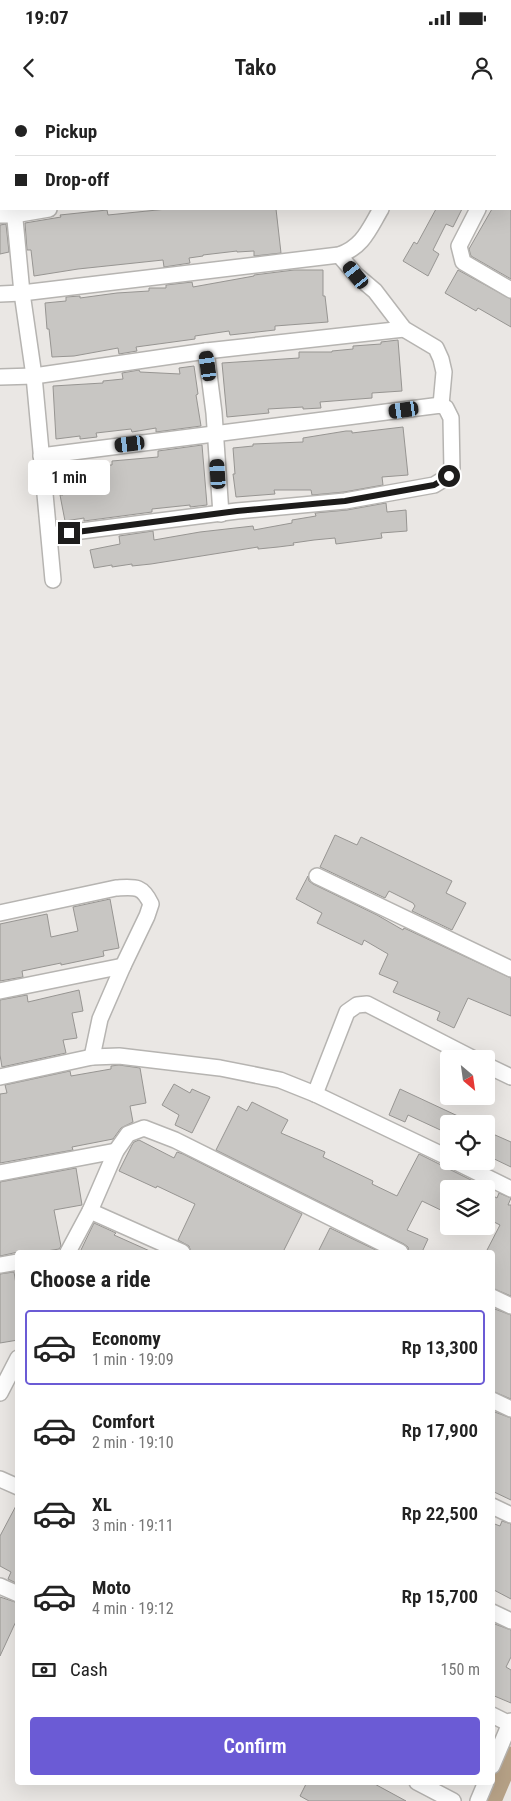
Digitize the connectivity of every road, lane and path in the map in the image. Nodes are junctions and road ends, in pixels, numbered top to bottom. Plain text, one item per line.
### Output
1 (39, 210) edge
2 (380, 210) edge
3 (477, 210) edge
4 (9, 213) edge
5 (339, 255) junction
6 (511, 290) edge
7 (22, 293) junction
8 (0, 294) edge
9 (404, 329) junction
10 (206, 350) junction
11 (34, 376) junction
12 (0, 377) edge
13 (441, 405) junction
14 (216, 434) junction
15 (41, 456) junction
16 (221, 514) junction
17 (50, 535) junction
18 (53, 580) dead end
19 (317, 876) dead end
20 (0, 913) edge
21 (122, 966) junction
22 (511, 969) edge
23 (0, 991) edge
24 (456, 1050) edge
25 (92, 1057) junction
26 (495, 1069) edge
27 (0, 1077) edge
28 (511, 1077) edge
29 (315, 1094) junction
30 (116, 1151) junction
31 (440, 1154) edge
32 (472, 1170) edge
33 (0, 1174) edge
34 (511, 1189) edge
35 (90, 1210) junction
36 (67, 1250) edge
37 (178, 1250) edge
38 (396, 1250) edge
39 (15, 1262) edge
40 (0, 1265) edge
41 (495, 1298) edge
42 (511, 1306) edge
43 (11, 1369) edge
44 (0, 1393) edge
45 (495, 1401) edge
46 (511, 1409) edge
47 (0, 1479) edge
48 (15, 1486) edge
49 (495, 1507) edge
50 (511, 1515) edge
51 (0, 1586) edge
52 (15, 1593) edge
53 (495, 1613) edge
54 (511, 1621) edge
55 (495, 1716) edge
56 (510, 1722) edge
57 (495, 1759) edge
58 (423, 1785) edge
59 (485, 1785) edge
60 (453, 1801) edge
61 (478, 1801) edge

1 - 4 street
2 - 5 street
3 - 6 street
4 - 7 street
5 - 7 street
5 - 9 street
7 - 8 street
7 - 11 street
9 - 10 street
9 - 13 street
10 - 11 street
10 - 14 street
11 - 12 street
11 - 15 street
13 - 14 street
13 - 16 street
14 - 15 street
14 - 16 street
15 - 17 street
16 - 17 street
17 - 18 street
19 - 22 street
20 - 21 street
21 - 23 street
21 - 25 street
24 - 29 street
25 - 27 street
25 - 29 street
26 - 28 street
29 - 31 street
30 - 33 street
30 - 35 street
30 - 38 street
32 - 34 street
35 - 36 street
35 - 37 street
39 - 40 street
41 - 42 street
43 - 44 street
45 - 46 street
47 - 48 street
49 - 50 street
51 - 52 street
53 - 54 street
55 - 56 street
56 - 57 street
58 - 60 street
59 - 61 street

